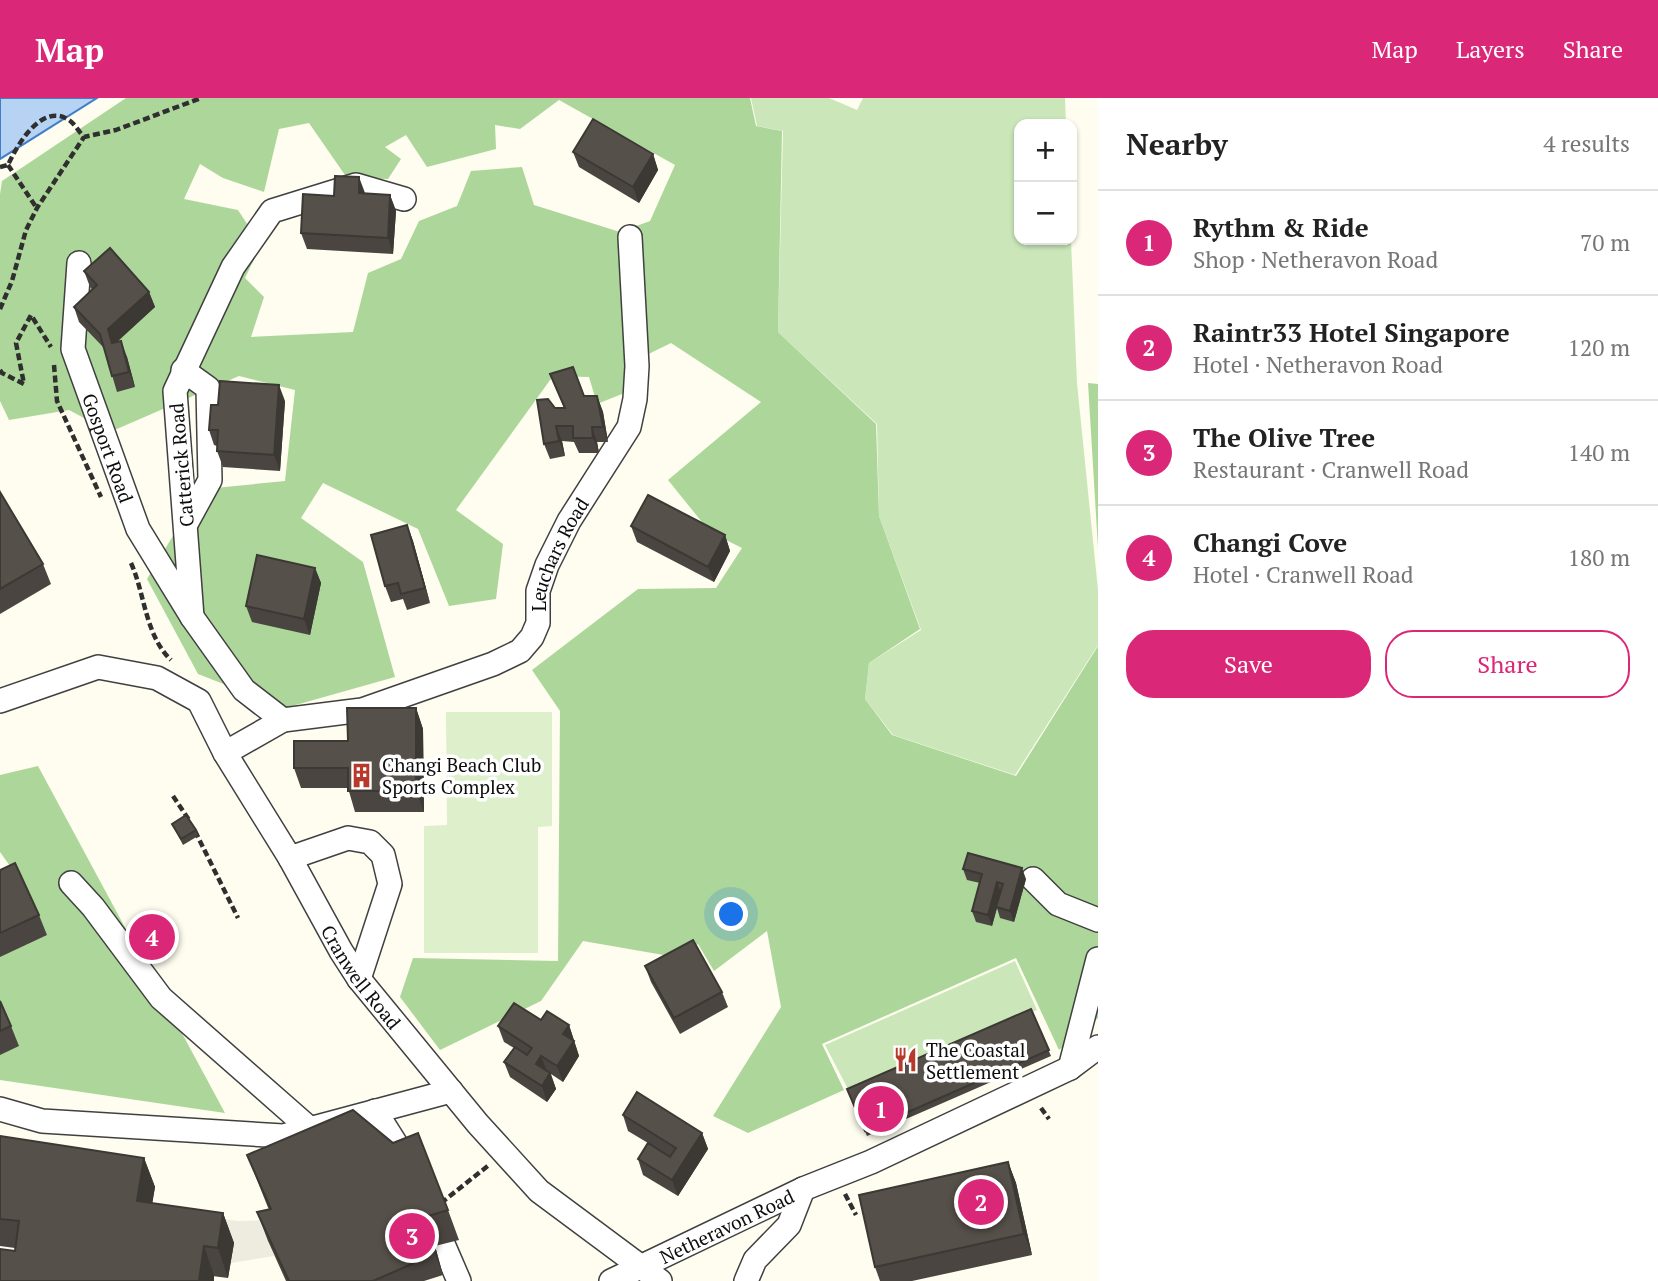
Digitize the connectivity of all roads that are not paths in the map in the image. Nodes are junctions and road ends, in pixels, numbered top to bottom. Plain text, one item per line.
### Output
1 (404, 199) dead end
2 (630, 237) dead end
3 (79, 263) dead end
4 (183, 370) junction
5 (187, 522) junction
6 (192, 617) junction
7 (0, 701) edge
8 (283, 720) junction
9 (225, 753) junction
10 (290, 858) junction
11 (1033, 879) dead end
12 (71, 883) dead end
13 (1098, 920) edge
14 (1098, 959) edge
15 (359, 979) junction
16 (1098, 1047) edge
17 (1070, 1068) junction
18 (451, 1091) junction
19 (0, 1108) edge
20 (375, 1111) junction
21 (310, 1129) junction
22 (411, 1169) edge
23 (803, 1189) junction
24 (443, 1244) dead end
25 (642, 1266) junction
26 (459, 1281) edge
27 (611, 1281) edge
28 (660, 1281) edge
29 (746, 1281) edge

1 - 4 street, Catterick Road
2 - 8 street, Leuchars Road
3 - 6 street, Gosport Road
4 - 5 street, Catterick Road
4 - 5 street
5 - 6 street, Catterick Road
6 - 8 street
7 - 9 street, Cranwell Road
8 - 9 street, Leuchars Road
9 - 10 street, Cranwell Road
10 - 15 street, Cranwell Road
10 - 15 street
11 - 13 street
12 - 21 street
14 - 17 street
15 - 18 street, Cranwell Road
16 - 17 street, Netheravon Road
17 - 23 street, Netheravon Road
18 - 20 street
18 - 25 street, Cranwell Road
19 - 21 street
20 - 21 street
20 - 22 street
23 - 25 street, Netheravon Road
23 - 29 street, Netheravon Road
24 - 26 street
25 - 27 street, Netheravon Road
25 - 28 street, Cranwell Road

